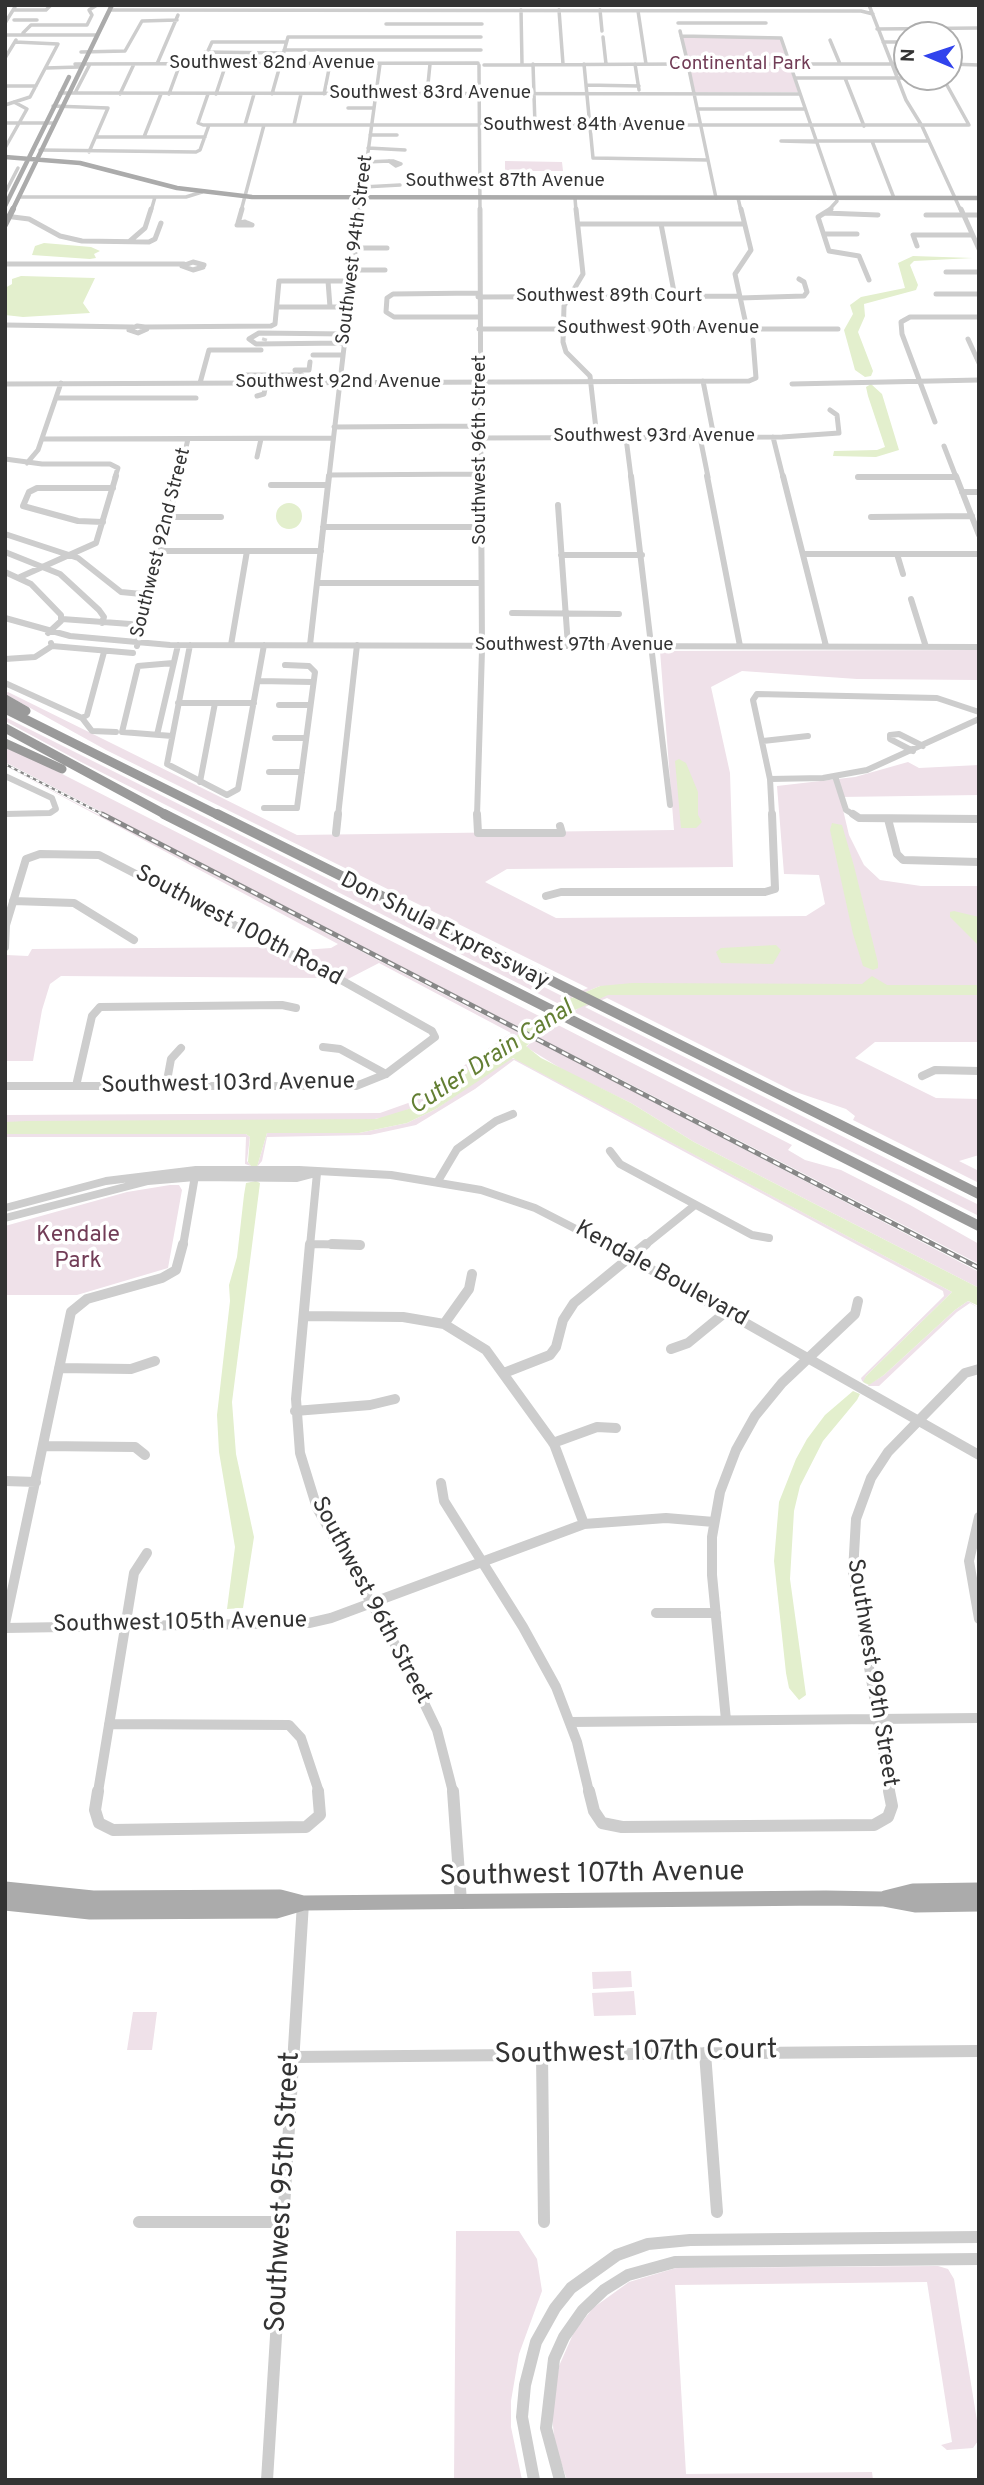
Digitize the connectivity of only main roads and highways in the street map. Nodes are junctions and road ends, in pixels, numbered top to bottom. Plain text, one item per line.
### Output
1 (103, 8) edge
2 (110, 9) edge
3 (5, 158) edge
4 (28, 158) junction
5 (36, 159) junction
6 (979, 198) edge
7 (5, 206) edge
8 (8, 214) edge
9 (5, 225) edge
10 (5, 699) edge
11 (5, 709) edge
12 (5, 729) edge
13 (56, 735) junction
14 (5, 743) edge
15 (108, 786) junction
16 (979, 1194) edge
17 (929, 1200) junction
18 (979, 1226) edge
19 (979, 1234) edge
20 (5, 1889) edge
21 (979, 1890) edge
22 (883, 1899) junction
23 (5, 1903) edge
24 (303, 1903) junction
25 (979, 1904) edge

1 - 2 main road
1 - 4 main road
2 - 5 main road
3 - 4 main road, Southwest 87th Avenue
4 - 5 main road, Southwest 87th Avenue
4 - 7 main road
5 - 6 main road, Southwest 87th Avenue
5 - 8 main road
8 - 9 main road
10 - 13 highway
11 - 13 highway, Don Shula Expressway
12 - 15 highway, Don Shula Expressway
13 - 16 highway, Don Shula Expressway
14 - 15 highway
15 - 17 highway, Don Shula Expressway
17 - 18 highway, Don Shula Expressway
17 - 19 highway
20 - 24 main road, Southwest 107th Avenue
21 - 22 main road, Southwest 107th Avenue
22 - 24 main road, Southwest 107th Avenue
22 - 25 main road, Southwest 107th Avenue
23 - 24 main road, Southwest 107th Avenue

